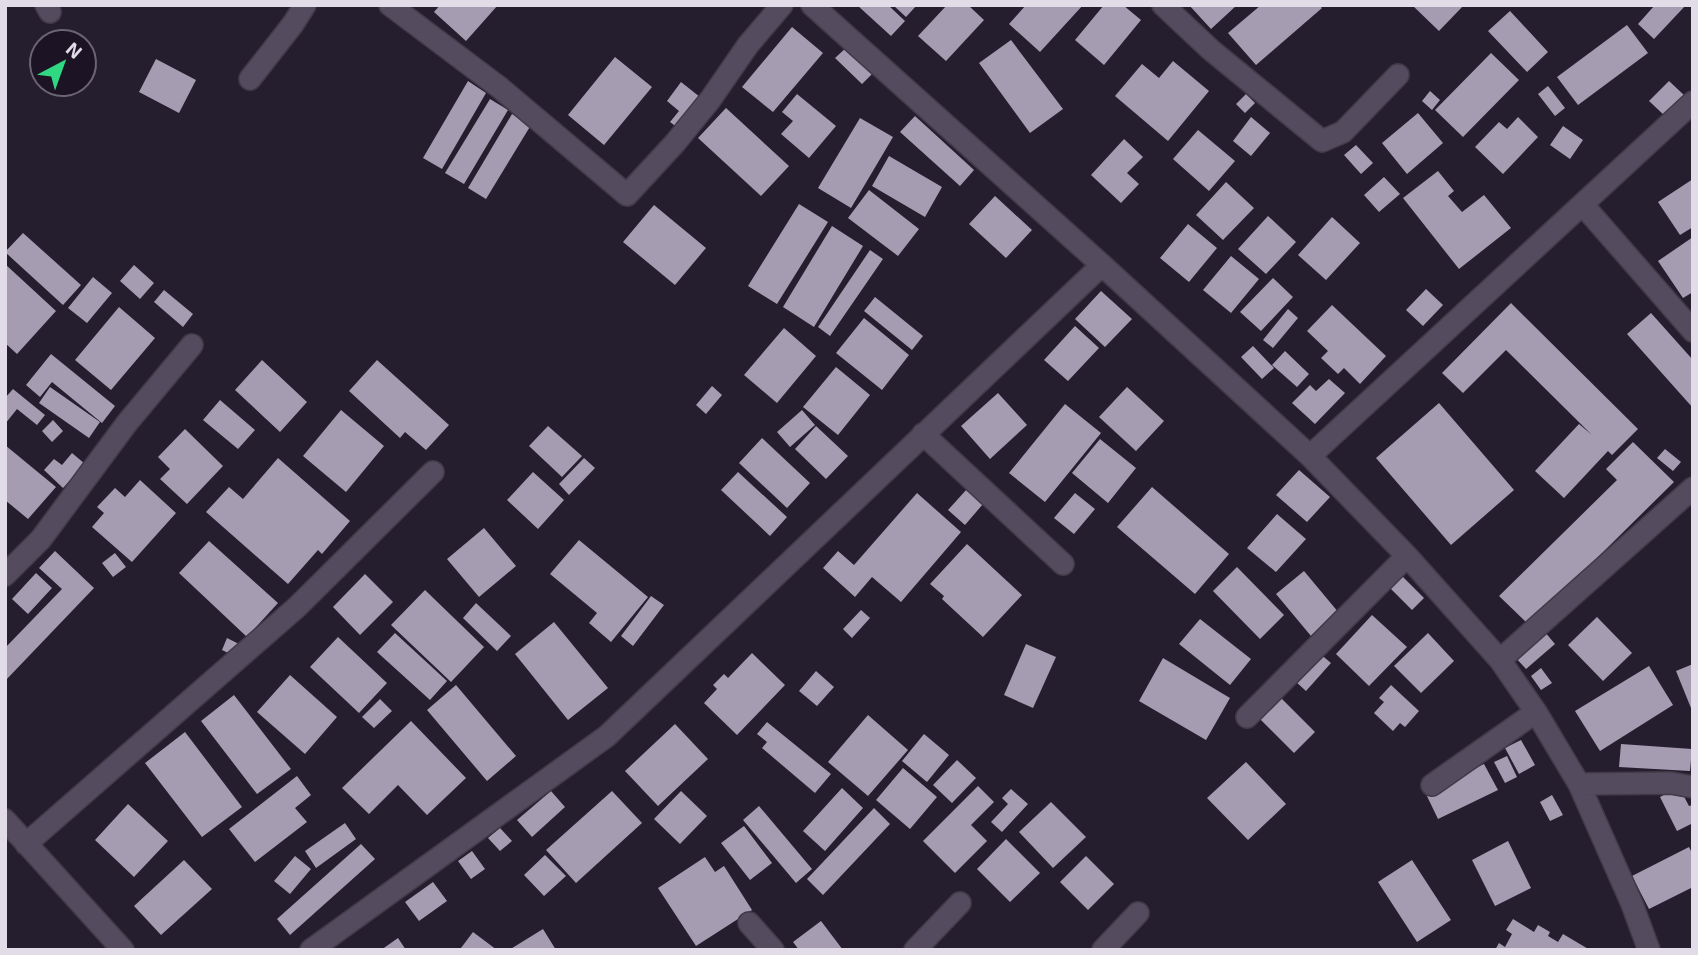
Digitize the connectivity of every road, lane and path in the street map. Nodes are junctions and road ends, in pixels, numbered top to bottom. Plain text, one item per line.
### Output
1 (305, 5) edge
2 (390, 5) edge
3 (782, 5) edge
4 (812, 5) edge
5 (1163, 5) edge
6 (1398, 75) dead end
7 (250, 79) dead end
8 (1693, 102) edge
9 (1583, 205) junction
10 (1102, 265) junction
11 (1693, 331) edge
12 (192, 345) dead end
13 (923, 434) junction
14 (1310, 456) junction
15 (433, 471) dead end
16 (1693, 488) edge
17 (1407, 556) junction
18 (1063, 564) dead end
19 (5, 575) edge
20 (1500, 660) junction
21 (1536, 712) junction
22 (1247, 717) dead end
23 (1579, 784) junction
24 (1432, 785) dead end
25 (1693, 787) edge
26 (5, 820) edge
27 (26, 844) junction
28 (960, 903) dead end
29 (1138, 913) dead end
30 (750, 923) dead end
31 (123, 950) edge
32 (311, 950) edge
33 (773, 950) edge
34 (915, 950) edge
35 (1103, 950) edge
36 (1649, 950) edge

1 - 7 street
2 - 3 street
4 - 10 street
5 - 6 street
8 - 9 street
9 - 11 street
9 - 14 street
10 - 13 street
10 - 14 street
12 - 19 street
13 - 18 street
13 - 32 street
14 - 17 street
15 - 27 street
16 - 20 street
17 - 20 street
17 - 22 street
20 - 21 street
21 - 23 street
21 - 24 street
23 - 25 street
23 - 36 street
26 - 27 street
27 - 31 street
28 - 34 street
29 - 35 street
30 - 33 street

